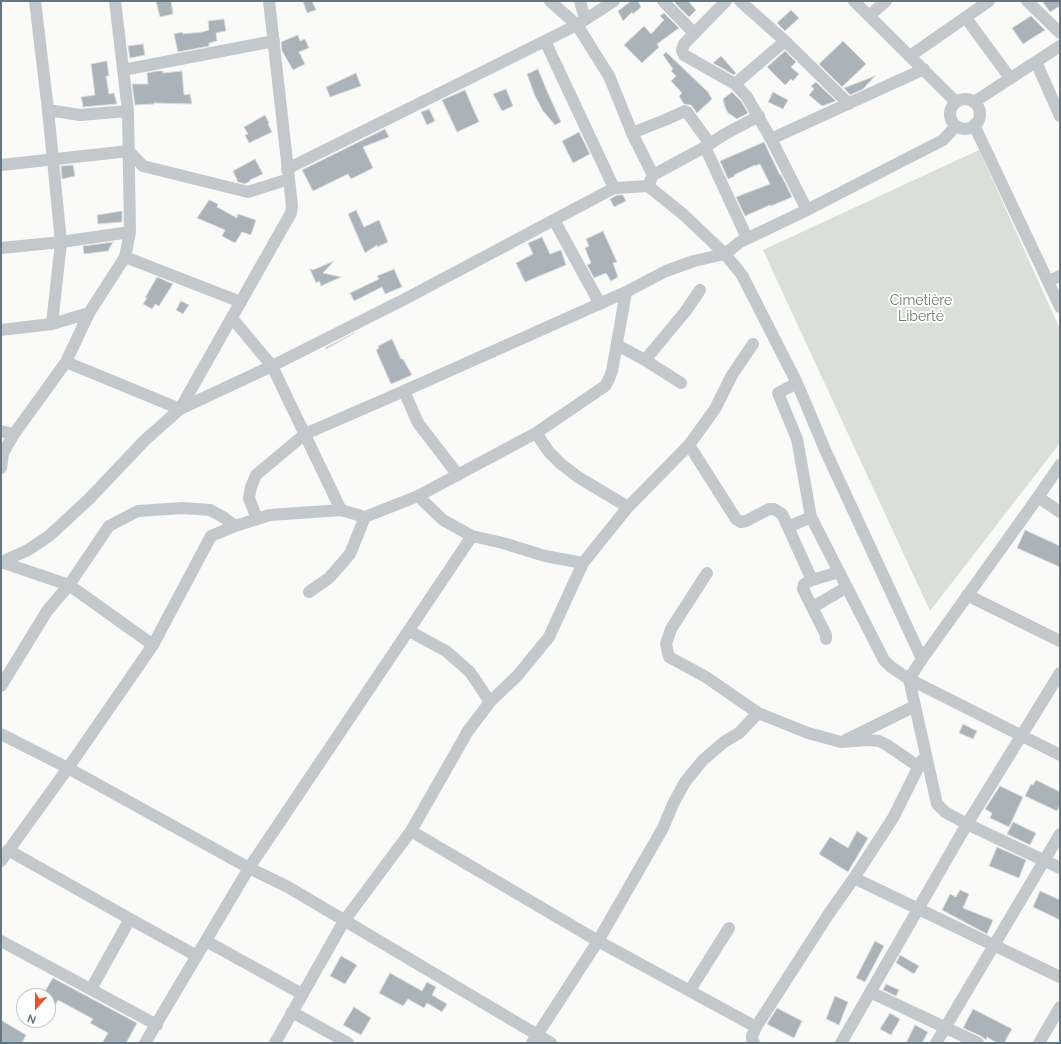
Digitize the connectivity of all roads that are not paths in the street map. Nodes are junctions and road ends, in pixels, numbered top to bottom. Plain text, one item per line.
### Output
1 (35, 1) edge
2 (115, 1) edge
3 (269, 1) edge
4 (550, 1) edge
5 (580, 1) edge
6 (614, 1) edge
7 (663, 1) edge
8 (726, 1) edge
9 (740, 1) edge
10 (854, 1) edge
11 (886, 1) edge
12 (989, 1) edge
13 (1027, 1) edge
14 (869, 16) junction
15 (966, 18) junction
16 (581, 22) junction
17 (694, 33) junction
18 (1060, 33) edge
19 (785, 40) junction
20 (274, 41) junction
21 (545, 41) junction
22 (1060, 46) edge
23 (910, 56) junction
24 (1036, 62) junction
25 (123, 70) junction
26 (924, 70) junction
27 (1010, 78) junction
28 (735, 84) junction
29 (956, 102) junction
30 (974, 102) junction
31 (849, 104) junction
32 (48, 110) junction
33 (128, 111) junction
34 (759, 116) junction
35 (1060, 116) edge
36 (956, 126) junction
37 (974, 126) junction
38 (632, 133) junction
39 (772, 139) junction
40 (707, 146) junction
41 (129, 151) junction
42 (53, 160) junction
43 (1, 165) edge
44 (288, 174) junction
45 (653, 175) junction
46 (648, 186) junction
47 (614, 188) junction
48 (807, 210) junction
49 (554, 220) junction
50 (130, 232) junction
51 (747, 238) junction
52 (61, 242) junction
53 (1, 248) edge
54 (725, 254) junction
55 (125, 257) junction
56 (1060, 276) edge
57 (1048, 281) junction
58 (700, 290) dead end
59 (626, 292) junction
60 (241, 302) junction
61 (600, 304) junction
62 (1060, 306) edge
63 (89, 313) junction
64 (232, 318) junction
65 (52, 324) junction
66 (1, 330) edge
67 (753, 344) dead end
68 (617, 345) junction
69 (645, 360) junction
70 (66, 362) junction
71 (272, 366) junction
72 (681, 383) dead end
73 (797, 383) junction
74 (404, 390) junction
75 (180, 409) junction
76 (1, 431) edge
77 (536, 433) junction
78 (14, 434) junction
79 (305, 434) junction
80 (690, 445) junction
81 (1060, 465) edge
82 (1, 468) edge
83 (458, 475) junction
84 (418, 496) junction
85 (1038, 497) junction
86 (628, 507) junction
87 (341, 510) junction
88 (1060, 512) edge
89 (365, 517) junction
90 (812, 517) junction
91 (257, 519) junction
92 (235, 526) junction
93 (788, 527) junction
94 (472, 536) junction
95 (1, 562) edge
96 (583, 563) junction
97 (839, 572) junction
98 (707, 573) dead end
99 (812, 580) junction
100 (69, 585) junction
101 (847, 587) junction
102 (309, 592) dead end
103 (967, 595) junction
104 (813, 607) junction
105 (409, 631) junction
106 (826, 638) dead end
107 (1060, 641) edge
108 (153, 645) junction
109 (922, 659) junction
110 (1060, 673) edge
111 (909, 678) junction
112 (1, 686) edge
113 (490, 702) junction
114 (915, 706) junction
115 (758, 713) junction
116 (1, 734) edge
117 (1021, 735) junction
118 (841, 742) junction
119 (925, 752) junction
120 (1060, 755) edge
121 (919, 767) junction
122 (68, 768) junction
123 (967, 824) junction
124 (411, 831) junction
125 (1060, 834) edge
126 (8, 850) junction
127 (1, 861) edge
128 (1044, 861) junction
129 (249, 868) junction
130 (1060, 868) edge
131 (854, 878) junction
132 (918, 910) junction
133 (130, 919) junction
134 (344, 921) junction
135 (729, 928) dead end
136 (1, 941) edge
137 (206, 941) junction
138 (598, 941) junction
139 (994, 946) junction
140 (197, 956) junction
141 (1060, 977) edge
142 (91, 989) junction
143 (690, 990) junction
144 (870, 992) junction
145 (302, 994) junction
146 (1060, 1007) edge
147 (292, 1012) junction
148 (157, 1024) junction
149 (756, 1027) junction
150 (945, 1028) junction
151 (535, 1039) edge
152 (145, 1043) edge
153 (275, 1043) edge
154 (348, 1043) edge
155 (551, 1043) edge
156 (754, 1043) edge
157 (841, 1043) edge
158 (936, 1043) edge
159 (978, 1043) edge
160 (1038, 1043) edge

1 - 32 street
2 - 25 street
3 - 20 street
4 - 16 street
5 - 16 street
6 - 16 street
7 - 17 street
8 - 17 street
9 - 19 street
10 - 14 street
11 - 14 street
12 - 15 street
13 - 18 street
14 - 23 street
15 - 23 street
15 - 27 street
16 - 21 street
16 - 38 street
17 - 28 street
19 - 28 street
19 - 31 street
20 - 25 street
20 - 44 street
21 - 44 street
21 - 47 street
22 - 24 street
23 - 26 street
24 - 27 street
24 - 35 street
25 - 33 street
26 - 29 street
26 - 31 street
27 - 30 street
28 - 34 street
29 - 30 street
29 - 36 street
30 - 37 street
31 - 39 street
32 - 33 street
32 - 42 street
33 - 41 street
34 - 39 street
34 - 40 street
36 - 37 street
36 - 48 street
37 - 57 street
38 - 40 street
38 - 45 street
39 - 48 street
40 - 45 street
40 - 51 street
41 - 42 street
41 - 44 street
41 - 50 street
42 - 43 street
42 - 52 street
44 - 60 street
45 - 46 street
46 - 47 street
46 - 54 street
47 - 49 street
48 - 51 street
49 - 61 street
49 - 71 street
50 - 52 street
50 - 55 street
51 - 54 street
52 - 53 street
52 - 65 street
54 - 59 street
54 - 73 street
55 - 60 street
55 - 63 street
56 - 57 street
57 - 62 street
58 - 69 street
59 - 61 street
59 - 68 street
60 - 64 street
61 - 74 street
63 - 65 street
63 - 70 street
64 - 71 street
64 - 75 street
65 - 66 street
67 - 80 street
68 - 69 street
68 - 77 street
69 - 72 street
70 - 75 street
70 - 78 street
71 - 75 street
71 - 79 street
73 - 90 street
73 - 109 street
74 - 79 street
74 - 83 street
75 - 95 street
76 - 78 street
77 - 83 street
77 - 86 street
78 - 82 street
79 - 87 street
79 - 91 street
80 - 86 street
80 - 93 street
81 - 85 street
83 - 84 street
84 - 89 street
84 - 94 street
85 - 88 street
85 - 103 street
86 - 96 street
87 - 89 street
87 - 91 street
89 - 102 street
90 - 93 street
90 - 97 street
91 - 92 street
92 - 100 street
92 - 108 street
93 - 99 street
94 - 96 street
94 - 105 street
95 - 100 street
96 - 113 street
97 - 99 street
97 - 101 street
98 - 115 street
99 - 104 street
100 - 108 street
100 - 112 street
101 - 104 street
101 - 111 street
103 - 107 street
103 - 109 street
104 - 106 street
105 - 113 street
105 - 129 street
108 - 122 street
109 - 111 street
110 - 117 street
111 - 114 street
111 - 117 street
113 - 124 street
114 - 118 street
114 - 119 street
115 - 118 street
115 - 138 street
116 - 122 street
117 - 120 street
117 - 123 street
118 - 121 street
119 - 121 street
119 - 123 street
121 - 131 street
122 - 126 street
122 - 129 street
123 - 128 street
123 - 132 street
124 - 134 street
124 - 138 street
125 - 128 street
126 - 127 street
126 - 133 street
128 - 130 street
128 - 139 street
129 - 134 street
129 - 137 street
131 - 132 street
131 - 149 street
132 - 139 street
132 - 144 street
133 - 140 street
133 - 142 street
134 - 145 street
134 - 151 street
135 - 143 street
136 - 142 street
137 - 140 street
137 - 145 street
138 - 143 street
138 - 151 street
139 - 141 street
139 - 150 street
140 - 148 street
142 - 148 street
143 - 149 street
144 - 150 street
144 - 157 street
145 - 147 street
146 - 160 street
147 - 153 street
147 - 154 street
148 - 152 street
149 - 156 street
150 - 158 street
150 - 159 street
151 - 155 street

